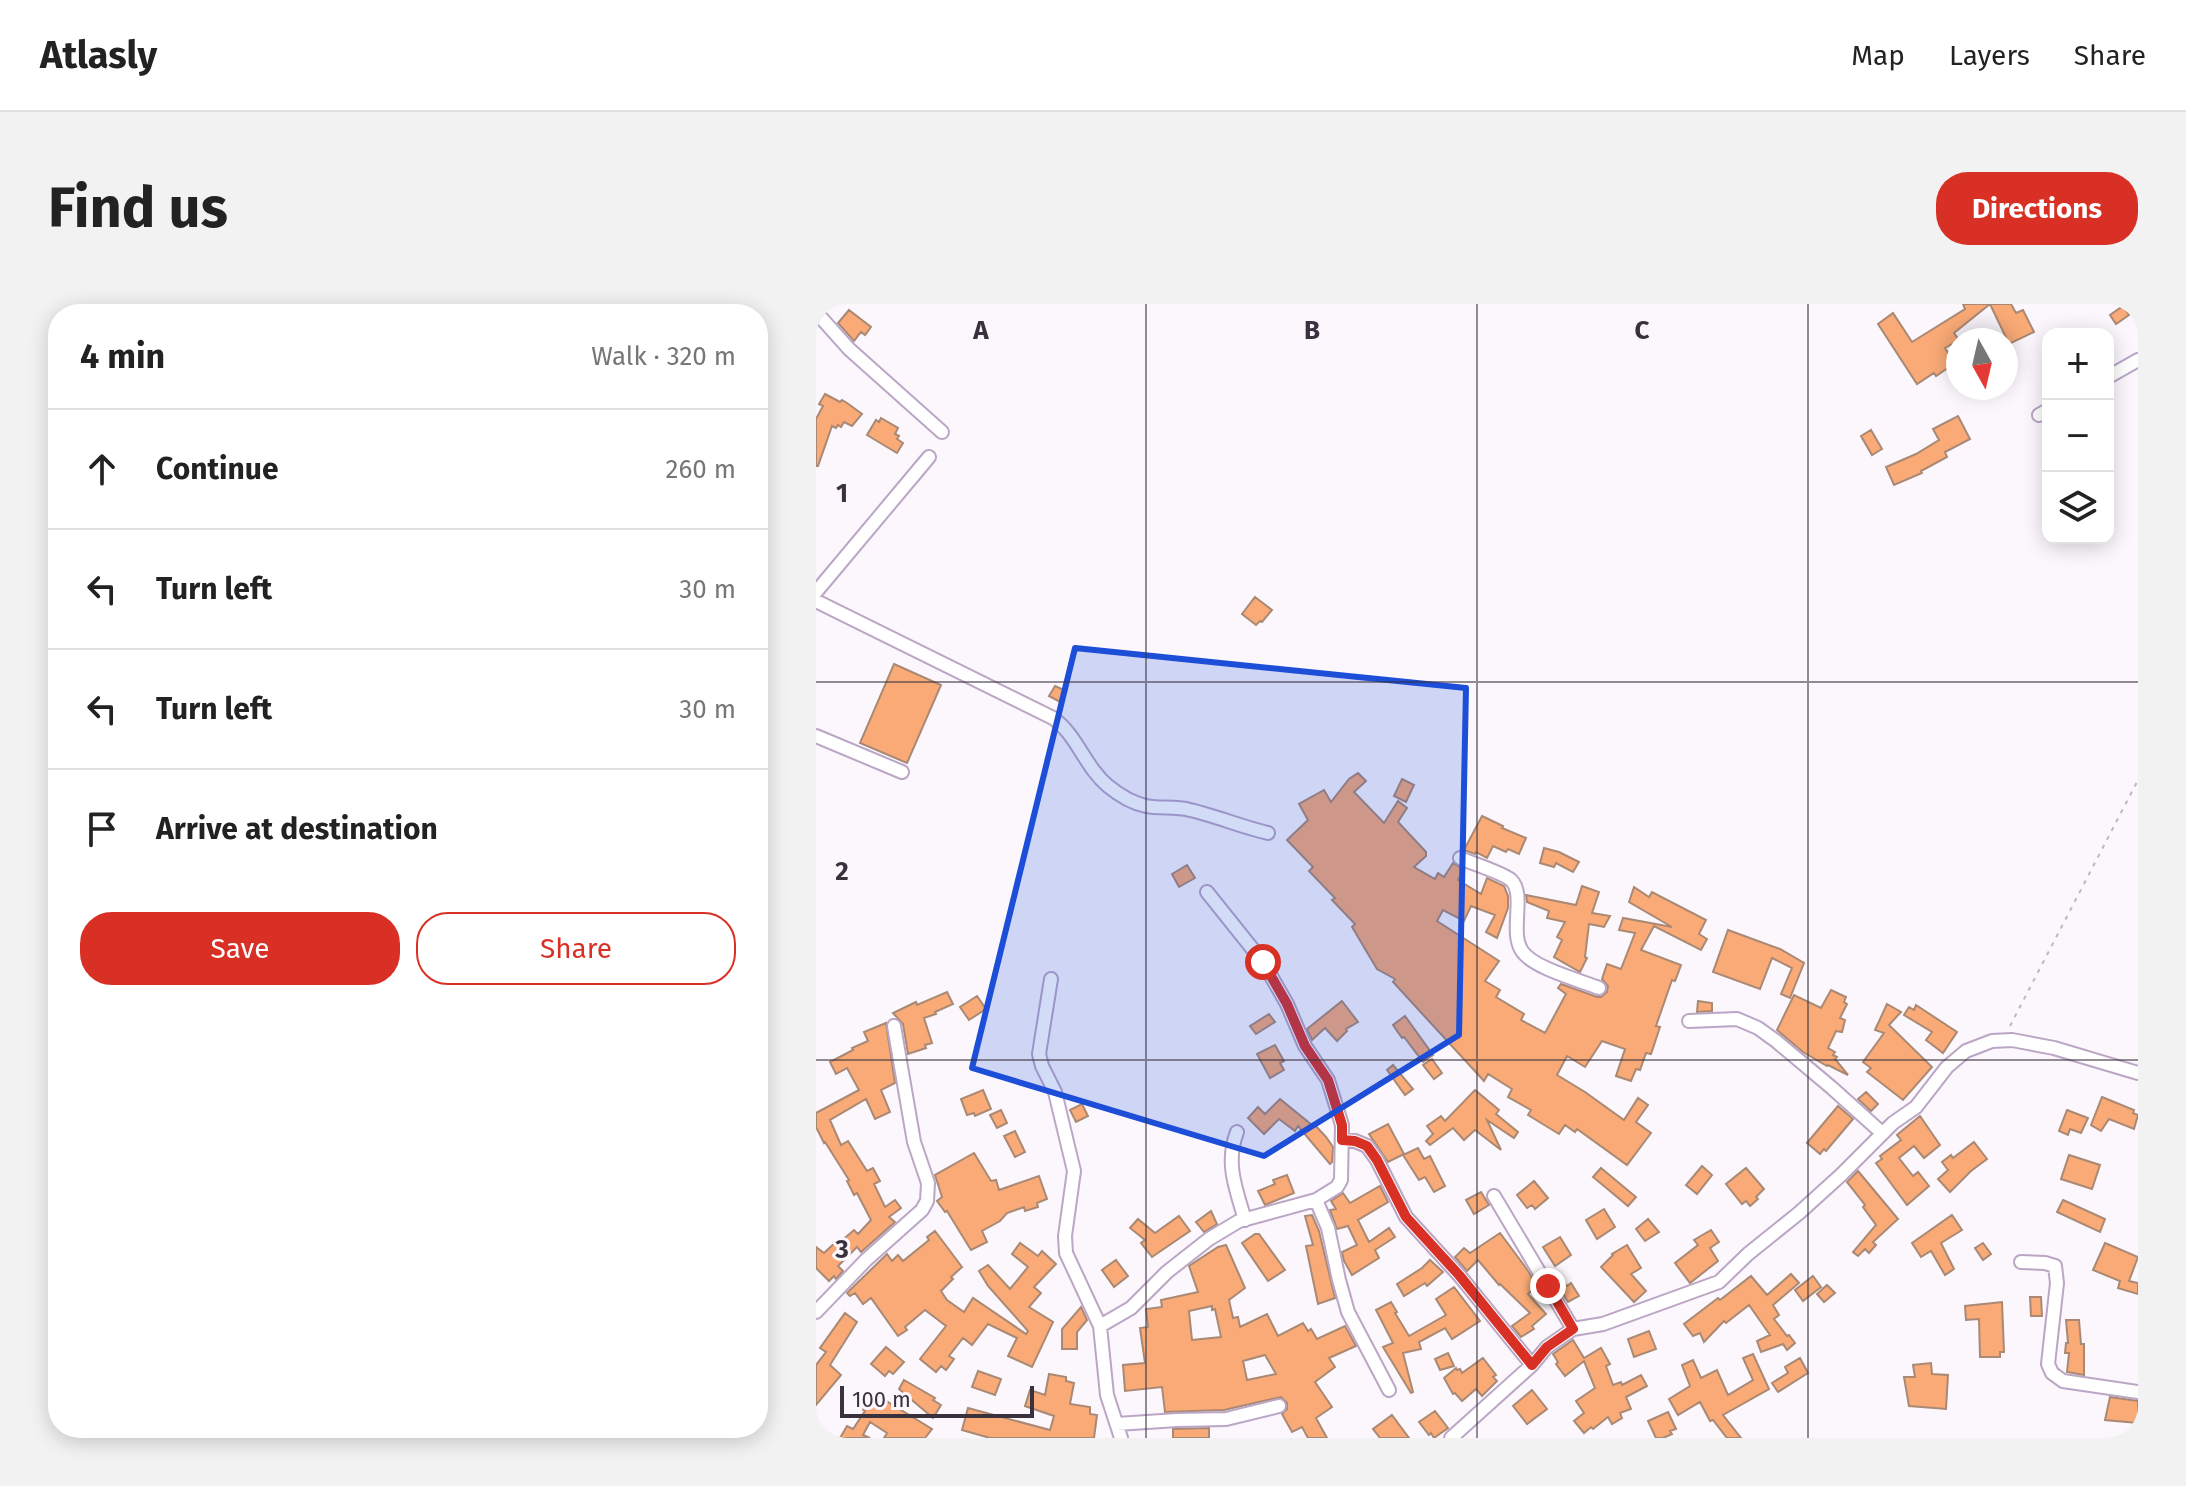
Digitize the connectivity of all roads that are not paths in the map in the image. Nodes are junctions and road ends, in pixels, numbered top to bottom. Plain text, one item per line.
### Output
1 (816, 312) edge
2 (2138, 360) edge
3 (2114, 374) edge
4 (942, 432) dead end
5 (929, 457) dead end
6 (816, 592) edge
7 (816, 601) edge
8 (816, 736) edge
9 (902, 772) dead end
10 (1268, 833) dead end
11 (1460, 858) dead end
12 (1207, 892) dead end
13 (1051, 979) dead end
14 (1599, 988) dead end
15 (1689, 1021) dead end
16 (894, 1026) dead end
17 (2138, 1073) edge
18 (1237, 1132) dead end
19 (1882, 1133) junction
20 (1342, 1140) junction
21 (1494, 1196) dead end
22 (1316, 1200) junction
23 (1245, 1220) junction
24 (2021, 1262) dead end
25 (816, 1312) edge
26 (1100, 1326) junction
27 (1573, 1329) junction
28 (1532, 1365) junction
29 (1389, 1390) dead end
30 (2138, 1392) edge
31 (1279, 1406) dead end
32 (1117, 1424) junction
33 (1121, 1438) edge
34 (1451, 1438) edge

1 - 4 street
2 - 3 street
5 - 6 street
7 - 10 street
8 - 9 street
11 - 14 street
12 - 20 street
13 - 26 street
15 - 19 street
16 - 25 street
17 - 19 street
18 - 23 street
19 - 27 street
20 - 22 street
20 - 28 street
21 - 27 street
22 - 23 street
22 - 29 street
23 - 26 street
24 - 30 street
26 - 32 street
27 - 28 street
28 - 34 street
31 - 32 street
32 - 33 street

